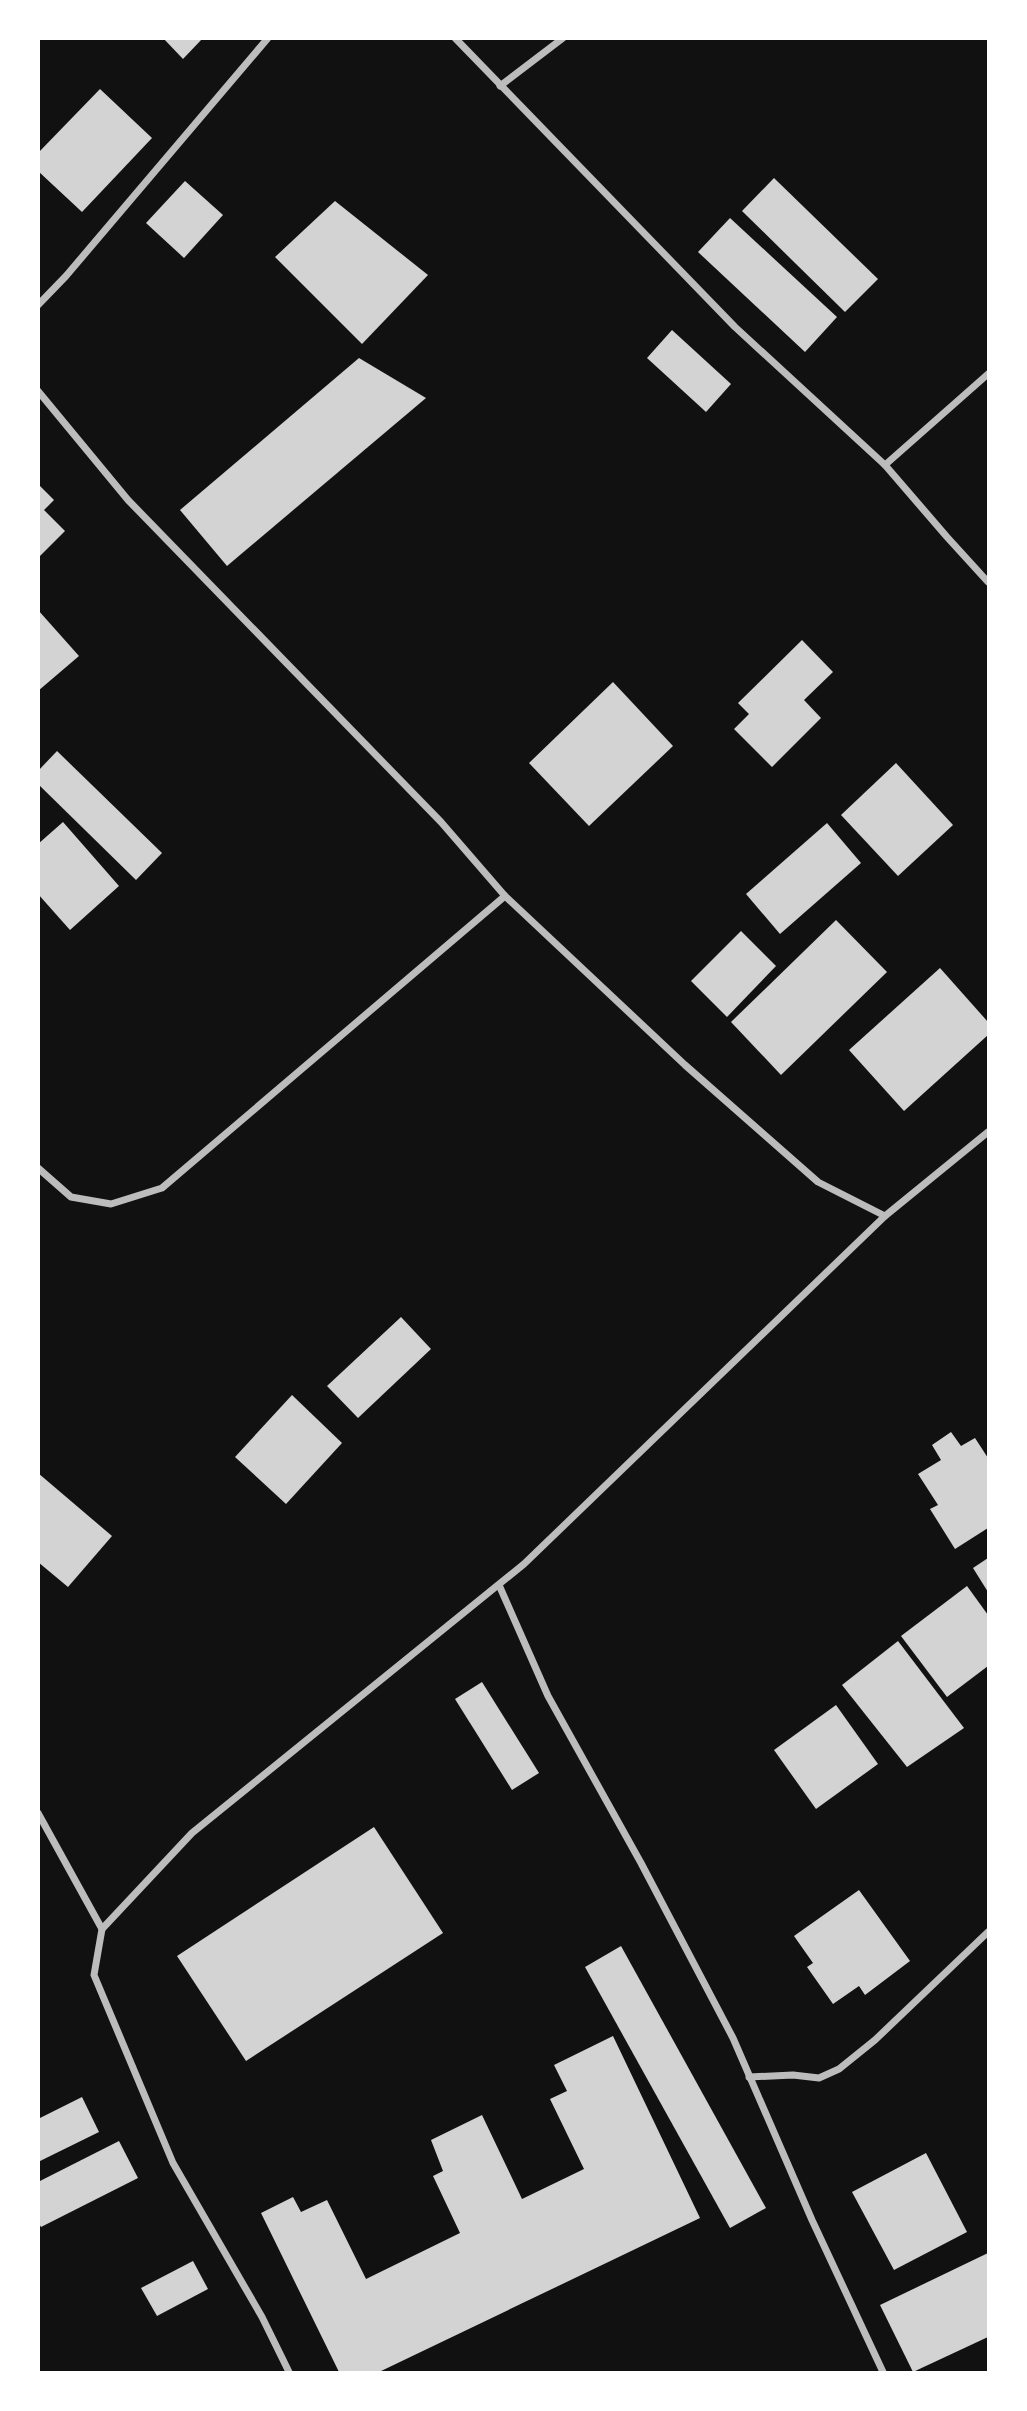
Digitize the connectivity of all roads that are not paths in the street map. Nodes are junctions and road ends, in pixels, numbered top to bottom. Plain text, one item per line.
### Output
1 (268, 38) edge
2 (456, 38) edge
3 (564, 38) edge
4 (500, 86) junction
5 (38, 305) edge
6 (989, 374) edge
7 (38, 391) edge
8 (885, 465) junction
9 (989, 582) edge
10 (505, 896) junction
11 (989, 1132) edge
12 (38, 1168) edge
13 (886, 1216) junction
14 (499, 1585) junction
15 (38, 1813) edge
16 (103, 1929) junction
17 (989, 1932) edge
18 (749, 2077) junction
19 (289, 2372) edge
20 (883, 2372) edge

1 - 5 street
2 - 4 street
3 - 4 street
4 - 8 street
6 - 8 street
7 - 10 street
8 - 9 street
10 - 12 street
10 - 13 street
11 - 13 street
13 - 14 street
14 - 16 street
14 - 18 street
15 - 16 street
16 - 19 street
17 - 18 street
18 - 20 street

